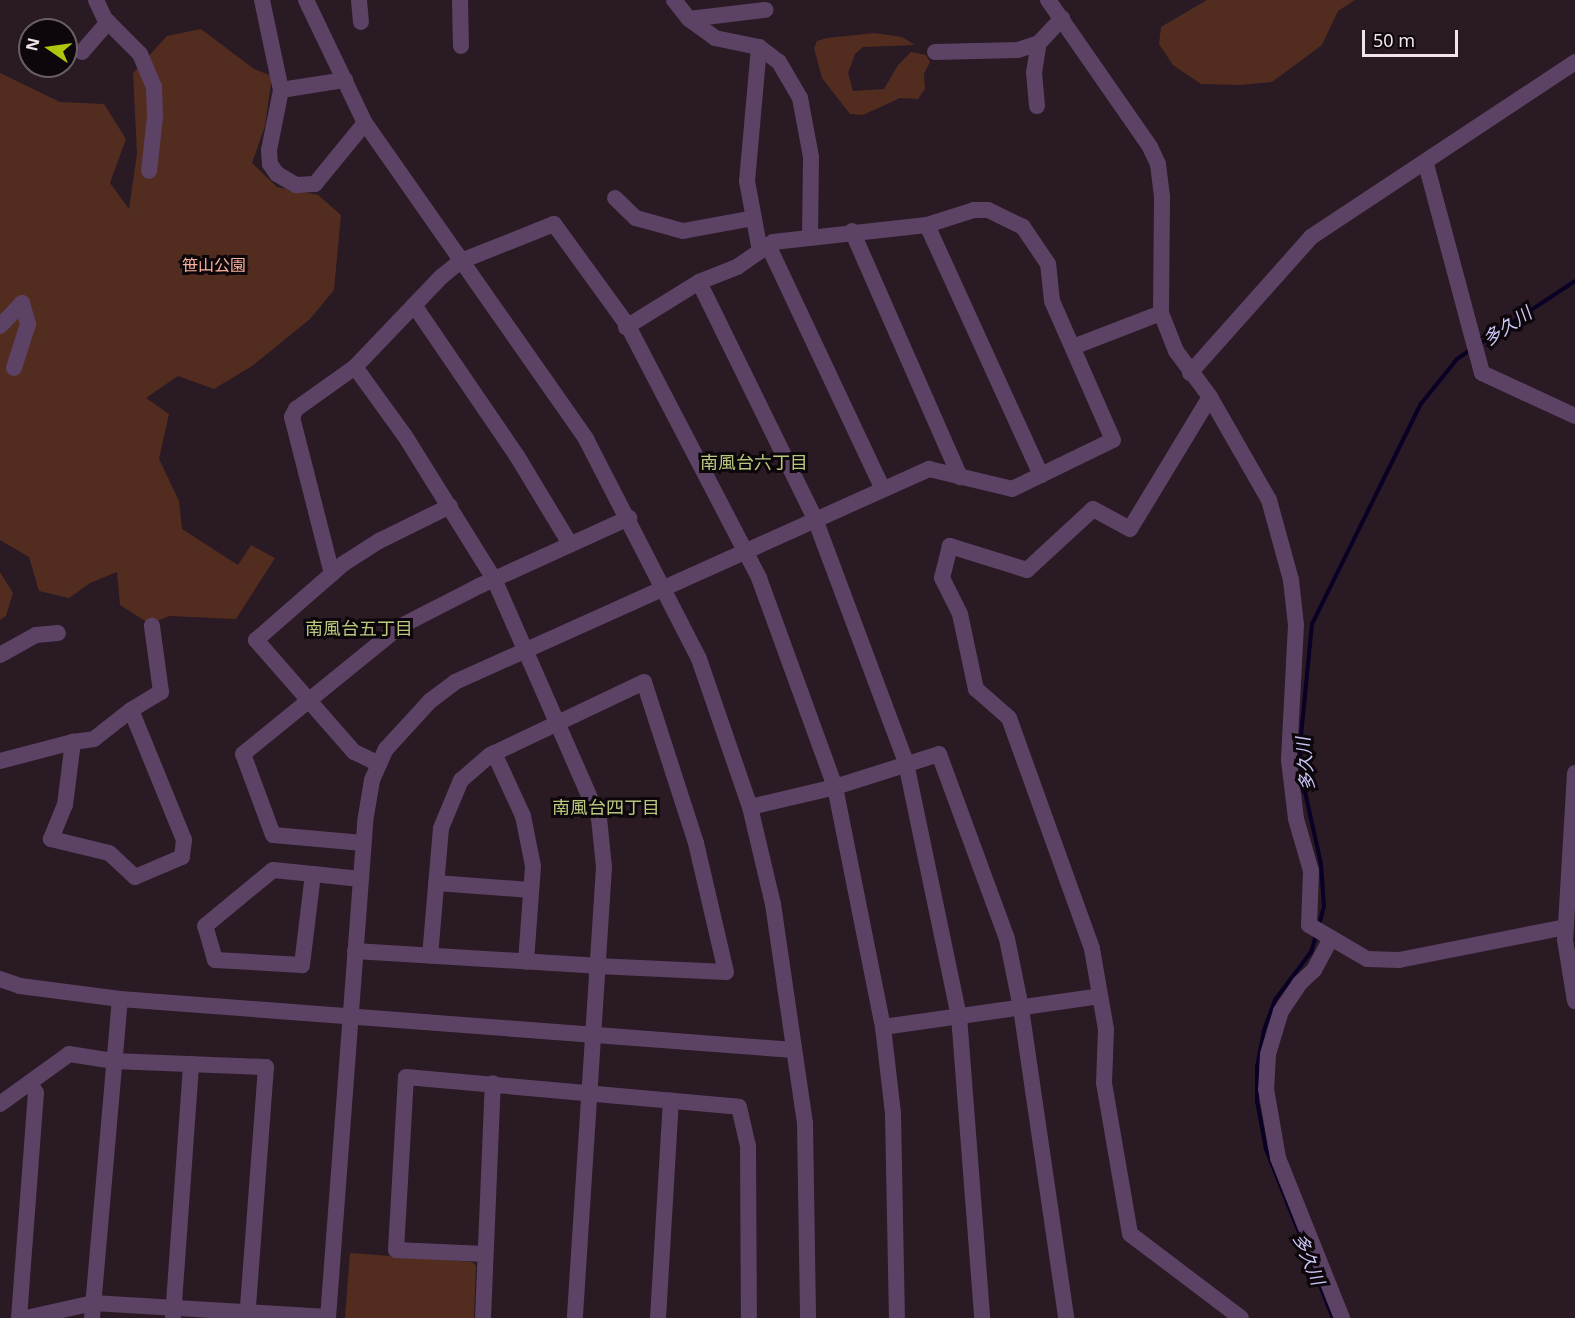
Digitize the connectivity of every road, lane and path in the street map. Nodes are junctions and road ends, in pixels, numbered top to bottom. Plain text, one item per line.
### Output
1 (96, 0) edge
2 (262, 0) edge
3 (306, 0) edge
4 (359, 0) edge
5 (460, 0) edge
6 (674, 0) edge
7 (1048, 0) edge
8 (765, 10) dead end
9 (1062, 18) junction
10 (689, 19) junction
11 (108, 22) junction
12 (361, 22) dead end
13 (1039, 43) junction
14 (461, 46) dead end
15 (759, 47) junction
16 (82, 52) dead end
17 (934, 52) dead end
18 (1575, 62) edge
19 (345, 80) junction
20 (281, 90) junction
21 (1037, 106) dead end
22 (365, 123) junction
23 (1426, 164) junction
24 (149, 171) dead end
25 (615, 198) dead end
26 (754, 218) junction
27 (927, 225) junction
28 (852, 231) junction
29 (810, 237) junction
30 (764, 248) junction
31 (461, 261) junction
32 (699, 282) junction
33 (414, 305) junction
34 (1161, 313) junction
35 (0, 326) edge
36 (627, 327) junction
37 (1073, 347) junction
38 (355, 367) junction
39 (14, 368) dead end
40 (1190, 373) junction
41 (1210, 397) junction
42 (1575, 416) edge
43 (1041, 475) junction
44 (960, 477) junction
45 (883, 489) junction
46 (450, 506) junction
47 (628, 518) junction
48 (815, 519) junction
49 (570, 544) junction
50 (745, 550) junction
51 (332, 574) junction
52 (494, 579) junction
53 (664, 586) junction
54 (152, 626) dead end
55 (58, 633) dead end
56 (527, 652) junction
57 (0, 655) edge
58 (308, 702) junction
59 (131, 710) junction
60 (558, 721) junction
61 (73, 742) junction
62 (494, 753) junction
63 (0, 761) edge
64 (906, 763) junction
65 (379, 764) junction
66 (1575, 773) edge
67 (835, 787) junction
68 (750, 807) junction
69 (363, 843) junction
70 (313, 874) junction
71 (361, 879) junction
72 (436, 883) junction
73 (531, 890) junction
74 (1566, 927) junction
75 (1321, 933) junction
76 (355, 951) junction
77 (430, 956) junction
78 (526, 962) junction
79 (597, 966) junction
80 (0, 979) edge
81 (1100, 996) junction
82 (120, 999) junction
83 (1575, 1001) edge
84 (1021, 1008) junction
85 (348, 1015) junction
86 (958, 1016) junction
87 (884, 1027) junction
88 (595, 1035) junction
89 (794, 1050) junction
90 (114, 1060) junction
91 (191, 1064) junction
92 (30, 1083) junction
93 (493, 1083) junction
94 (590, 1093) junction
95 (671, 1100) junction
96 (0, 1104) edge
97 (485, 1254) junction
98 (92, 1311) edge
99 (173, 1313) edge
100 (247, 1316) edge
101 (19, 1318) edge
102 (26, 1318) edge
103 (328, 1318) edge
104 (483, 1318) edge
105 (575, 1318) edge
106 (658, 1318) edge
107 (749, 1318) edge
108 (808, 1318) edge
109 (897, 1318) edge
110 (982, 1318) edge
111 (1066, 1318) edge
112 (1241, 1318) edge
113 (1342, 1318) edge

1 - 11 street
2 - 20 street
3 - 19 street
4 - 12 street
5 - 14 street
6 - 10 street
7 - 9 street
8 - 10 street
9 - 13 street
9 - 34 street
10 - 15 street
11 - 16 street
11 - 24 street
13 - 17 street
13 - 21 street
15 - 26 street
15 - 29 street
18 - 23 street
19 - 20 street
19 - 22 street
20 - 22 street
22 - 31 street
23 - 40 street
23 - 42 street
25 - 26 street
26 - 30 street
27 - 28 street
27 - 37 street
27 - 43 street
28 - 29 street
28 - 44 street
29 - 30 street
30 - 32 street
30 - 45 street
31 - 33 street
31 - 36 street
31 - 47 street
32 - 36 street
32 - 48 street
33 - 38 street
33 - 49 street
34 - 37 street
34 - 40 street
35 - 39 street
36 - 50 street
37 - 43 street
38 - 46 street
38 - 51 street
40 - 41 street
41 - 75 street
41 - 81 street
43 - 44 street
44 - 45 street
45 - 48 street
46 - 51 street
46 - 52 street
47 - 49 street
47 - 53 street
48 - 50 street
48 - 64 street
49 - 52 street
50 - 53 street
50 - 67 street
51 - 58 street
52 - 56 street
52 - 58 street
53 - 56 street
53 - 68 street
54 - 59 street
55 - 57 street
56 - 60 street
56 - 65 street
58 - 65 street
58 - 69 street
59 - 61 street
59 - 61 street
60 - 62 street
60 - 79 street
60 - 79 street
61 - 63 street
62 - 72 street
62 - 73 street
64 - 67 street
64 - 84 street
64 - 86 street
65 - 69 street
66 - 74 street
67 - 68 street
67 - 87 street
68 - 89 street
69 - 71 street
70 - 70 street
70 - 71 street
71 - 76 street
72 - 73 street
72 - 77 street
73 - 78 street
74 - 75 street
74 - 83 street
75 - 113 street
76 - 77 street
76 - 85 street
77 - 78 street
78 - 79 street
79 - 88 street
80 - 82 street
81 - 84 street
81 - 112 street
82 - 85 street
82 - 90 street
84 - 86 street
84 - 111 street
85 - 88 street
85 - 103 street
86 - 87 street
86 - 110 street
87 - 109 street
88 - 89 street
88 - 94 street
89 - 108 street
90 - 91 street
90 - 92 street
90 - 98 street
91 - 99 street
91 - 100 street
92 - 96 street
92 - 101 street
93 - 94 street
93 - 97 street
93 - 97 street
94 - 95 street
94 - 105 street
95 - 106 street
95 - 107 street
97 - 104 street
98 - 99 street
98 - 102 street
99 - 100 street
100 - 103 street

